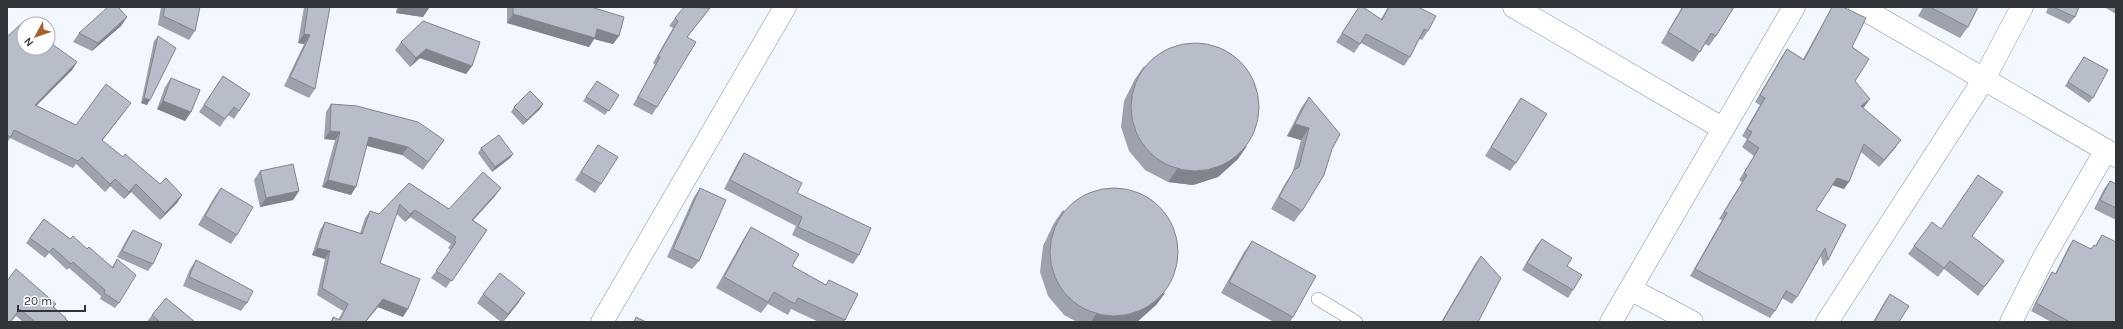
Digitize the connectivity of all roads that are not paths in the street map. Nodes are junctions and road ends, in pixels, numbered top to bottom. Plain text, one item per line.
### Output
1 (785, 7) edge
2 (1514, 7) edge
3 (1794, 7) edge
4 (1860, 7) edge
5 (2022, 7) edge
6 (1984, 79) junction
7 (1722, 128) junction
8 (2111, 153) edge
9 (1630, 289) junction
10 (1318, 298) dead end
11 (602, 322) edge
12 (1356, 322) edge
13 (1610, 322) edge
14 (1692, 322) edge
15 (1827, 322) edge
16 (2011, 322) edge

1 - 11 street
2 - 7 street
3 - 7 street
4 - 6 street
5 - 6 street
6 - 8 street
6 - 15 street
7 - 9 street
8 - 16 street
9 - 13 street
9 - 14 street
10 - 12 lane

